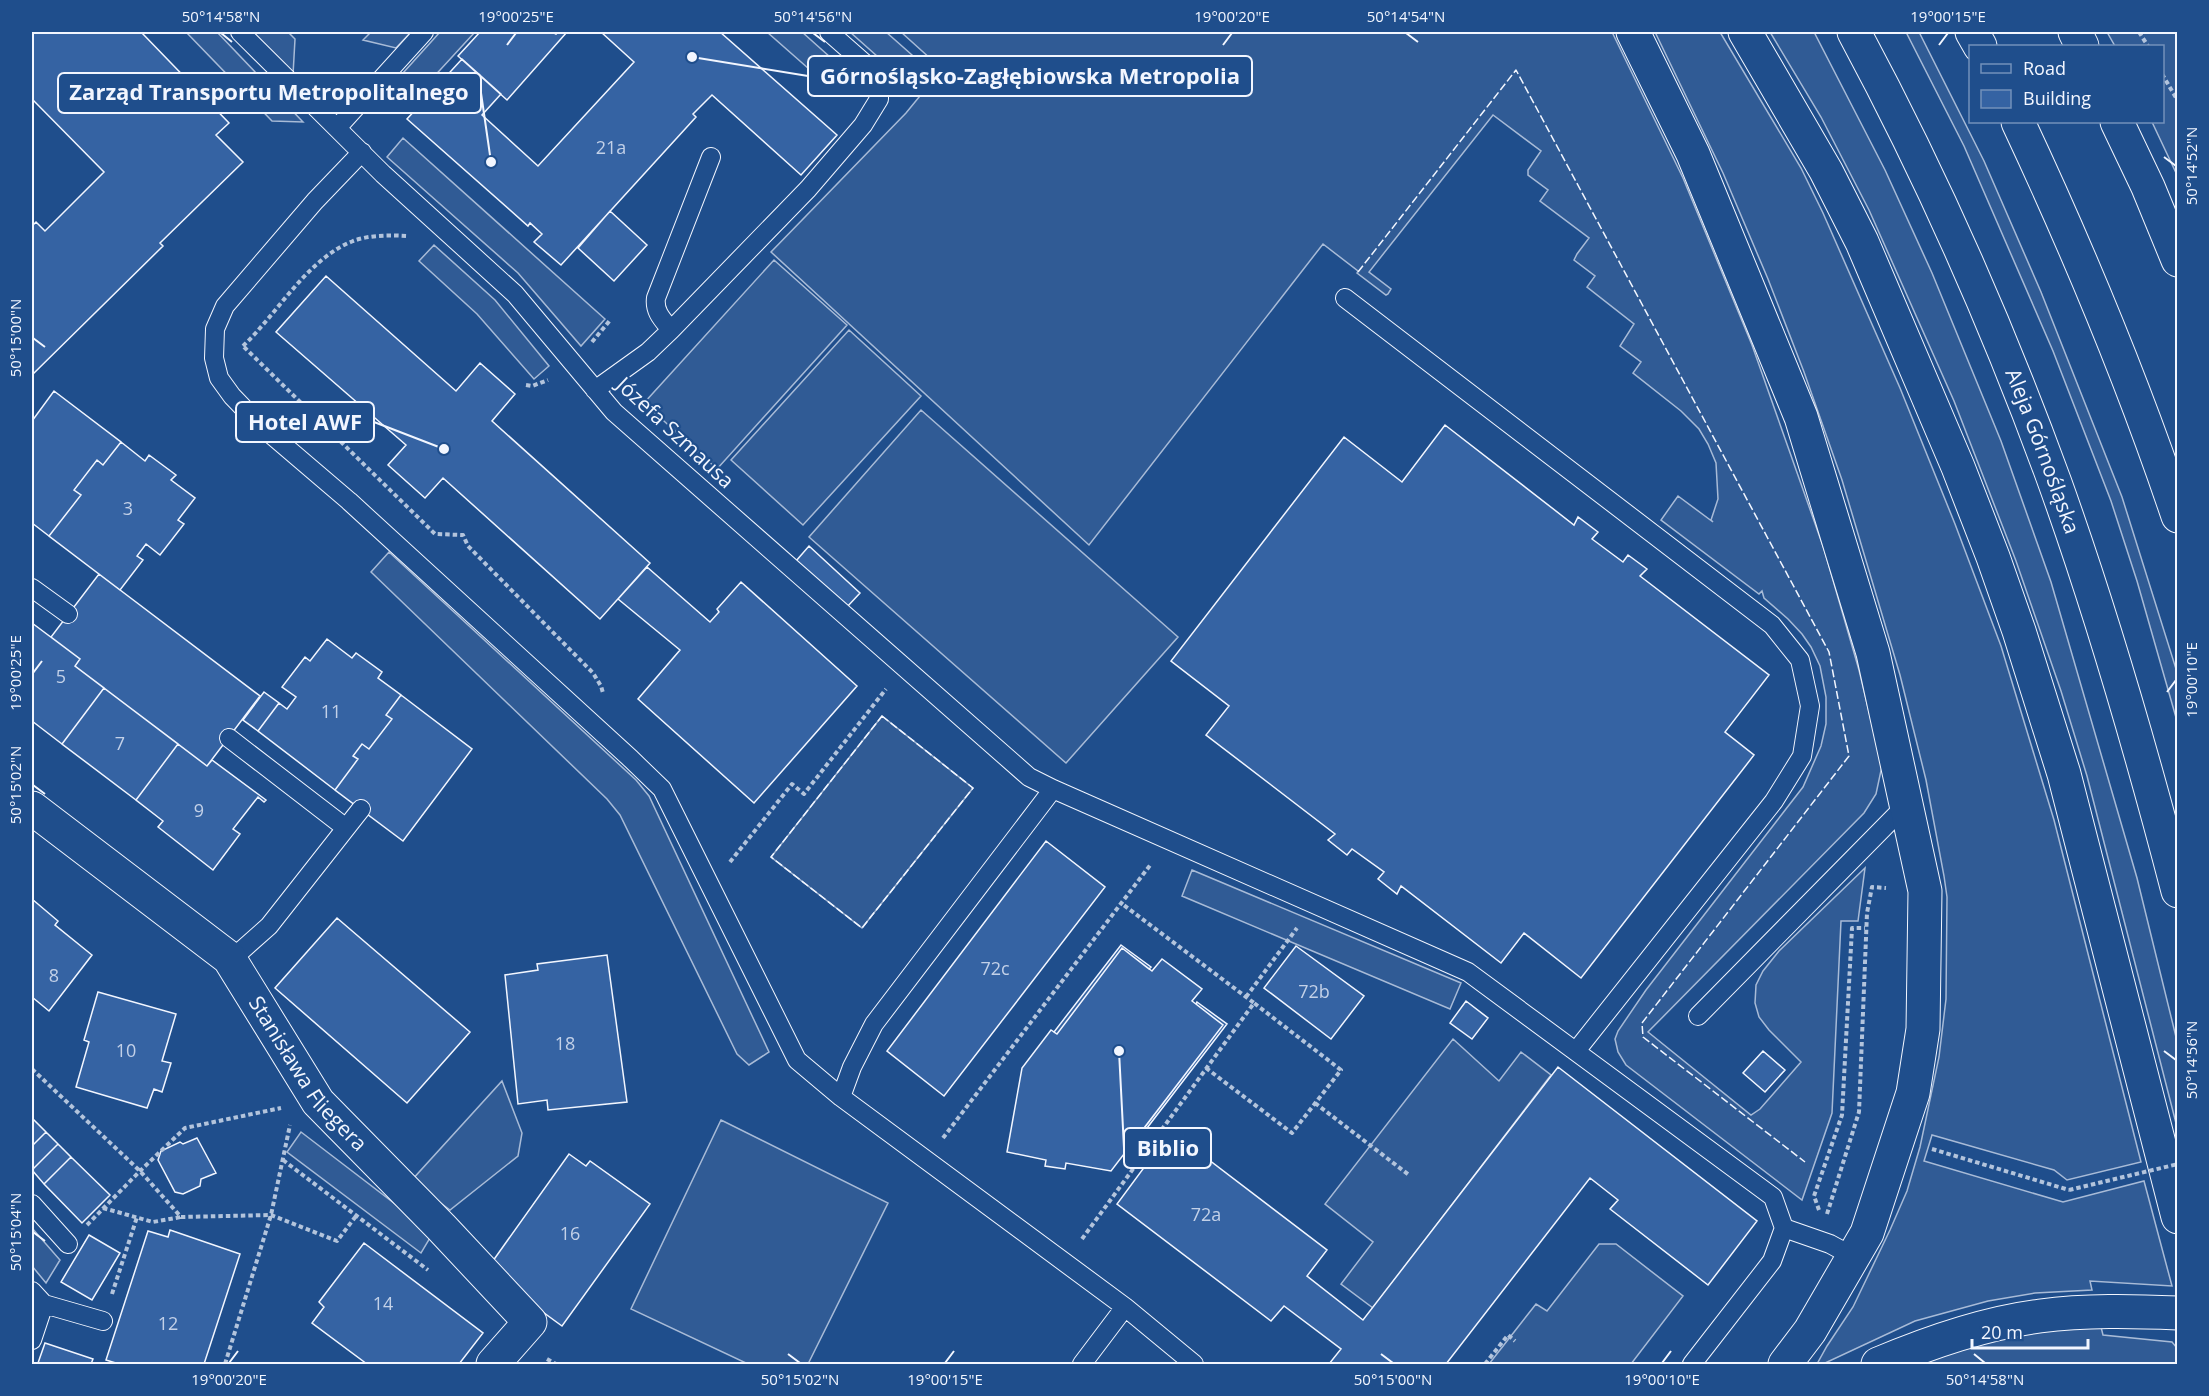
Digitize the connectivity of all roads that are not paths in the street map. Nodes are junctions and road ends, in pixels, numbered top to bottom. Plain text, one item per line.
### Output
1 (240, 32) edge
2 (424, 32) edge
3 (829, 32) edge
4 (1633, 32) edge
5 (1745, 32) edge
6 (1854, 32) edge
7 (2018, 123) edge
8 (2117, 123) edge
9 (337, 128) junction
10 (362, 152) junction
11 (711, 157) dead end
12 (2178, 261) edge
13 (1346, 298) dead end
14 (671, 330) junction
15 (595, 390) junction
16 (2178, 516) edge
17 (32, 588) edge
18 (68, 614) dead end
19 (229, 738) dead end
20 (1053, 789) junction
21 (1906, 805) junction
22 (32, 808) edge
23 (361, 809) dead end
24 (346, 828) junction
25 (2178, 891) edge
26 (229, 958) junction
27 (1698, 1016) dead end
28 (1576, 1051) junction
29 (841, 1097) junction
30 (32, 1204) edge
31 (2178, 1217) edge
32 (1784, 1228) junction
33 (68, 1244) dead end
34 (1854, 1257) junction
35 (38, 1298) edge
36 (1125, 1307) junction
37 (2178, 1313) edge
38 (103, 1321) road end
39 (32, 1340) edge
40 (493, 1365) edge
41 (1082, 1365) edge
42 (1194, 1365) edge
43 (1692, 1365) edge
44 (1785, 1365) edge
45 (1878, 1365) edge

1 - 9 lane, Józefa Szmausa
2 - 9 lane
3 - 14 lane
4 - 21 main road
5 - 31 main road
6 - 25 main road, Aleja Górnośląska
7 - 16 main road
8 - 12 main road
9 - 10 lane, Józefa Szmausa
10 - 15 lane, Józefa Szmausa
10 - 29 lane
11 - 14 lane
13 - 28 lane
14 - 15 lane
15 - 20 lane, Józefa Szmausa
17 - 18 lane
19 - 24 lane
20 - 28 lane, Józefa Szmausa
20 - 29 lane
21 - 27 lane
21 - 34 main road
22 - 26 main road, Stanisława Fliegera
23 - 24 lane
24 - 26 lane
26 - 40 main road, Stanisława Fliegera
28 - 32 lane, Józefa Szmausa
29 - 36 lane
30 - 33 lane
32 - 34 lane
32 - 43 lane
34 - 44 main road
35 - 38 lane
35 - 39 lane
36 - 41 lane
36 - 42 lane
37 - 45 main road

